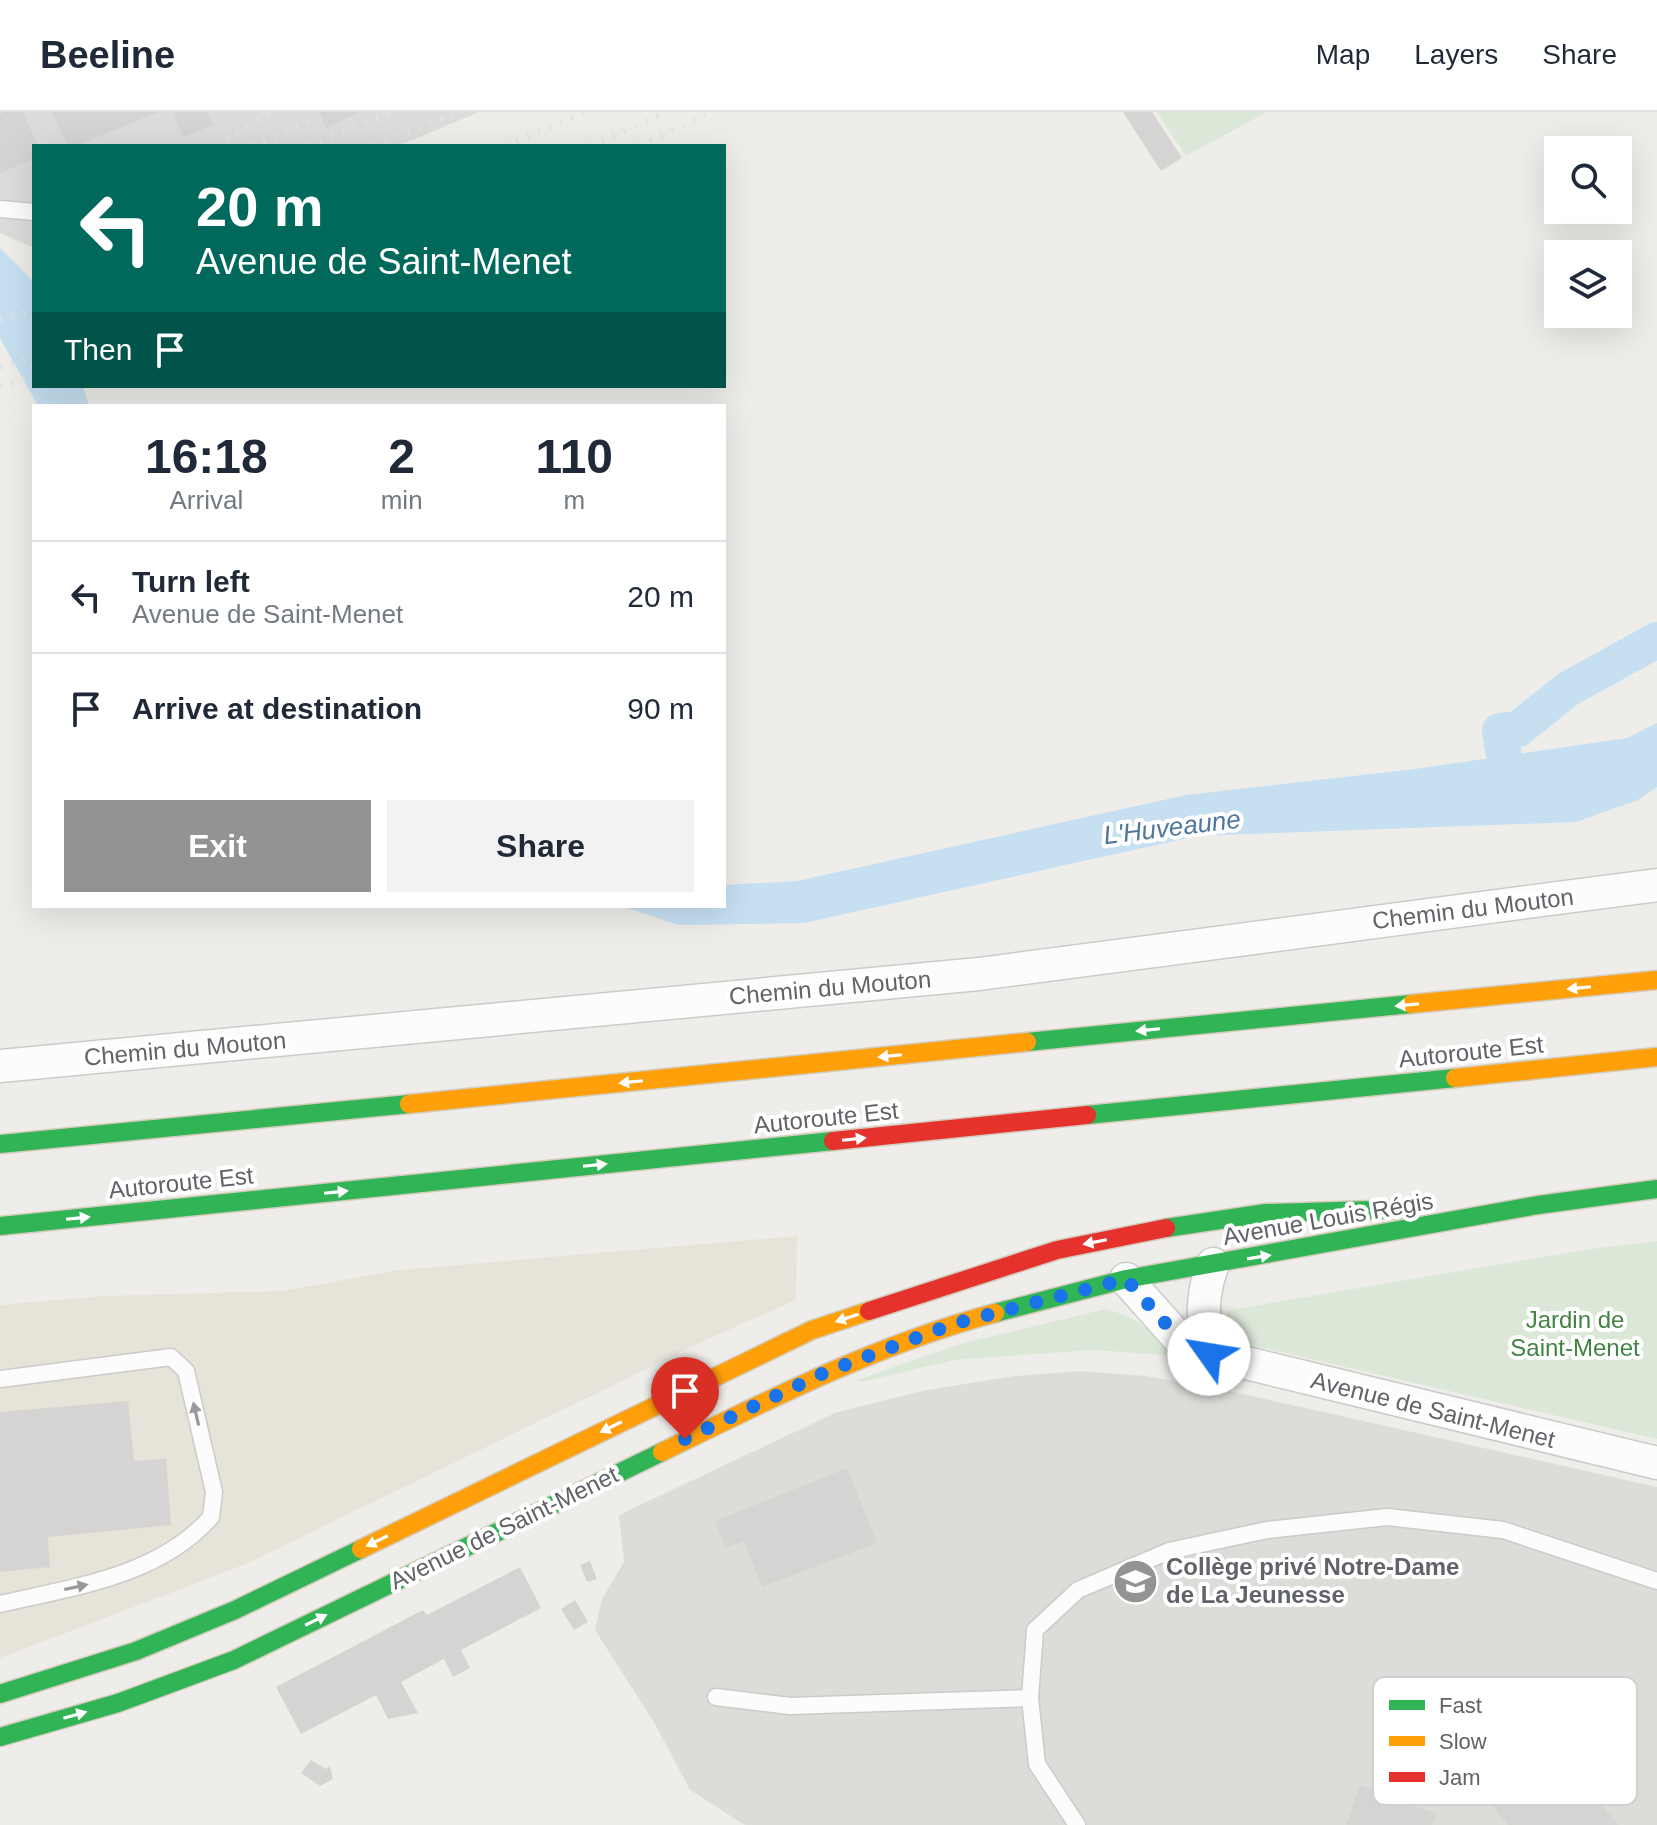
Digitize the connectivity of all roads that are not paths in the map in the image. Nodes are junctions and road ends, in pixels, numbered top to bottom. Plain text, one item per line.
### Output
1 (0, 209) edge
2 (32, 212) edge
3 (1657, 885) edge
4 (1657, 980) edge
5 (1657, 1057) edge
6 (0, 1066) edge
7 (0, 1144) edge
8 (1657, 1189) edge
9 (1538, 1205) junction
10 (0, 1226) edge
11 (1172, 1227) joint
12 (1213, 1264) junction
13 (1126, 1279) junction
14 (1209, 1354) junction
15 (0, 1379) edge
16 (1657, 1463) edge
17 (1657, 1581) edge
18 (0, 1604) edge
19 (0, 1694) edge
20 (716, 1697) dead end
21 (1030, 1698) junction
22 (0, 1737) edge
23 (1077, 1825) edge

1 - 2 lane
3 - 6 street, Chemin du Mouton
4 -> 7 main road
10 -> 5 main road, Autoroute Est
8 - 9 main road, Avenue Louis Régis
9 - 11 main road, Avenue Louis Régis
12 -> 9 main road, Avenue Louis Régis
11 -> 19 main road, Avenue de Saint-Menet
12 - 13 main road, Avenue Louis Régis
12 - 14 street
13 - 14 street, Avenue de Saint-Menet
22 -> 13 main road, Avenue de Saint-Menet
14 - 16 street, Avenue de Saint-Menet
18 -> 15 lane
17 - 21 lane
20 - 21 lane
21 - 23 lane

